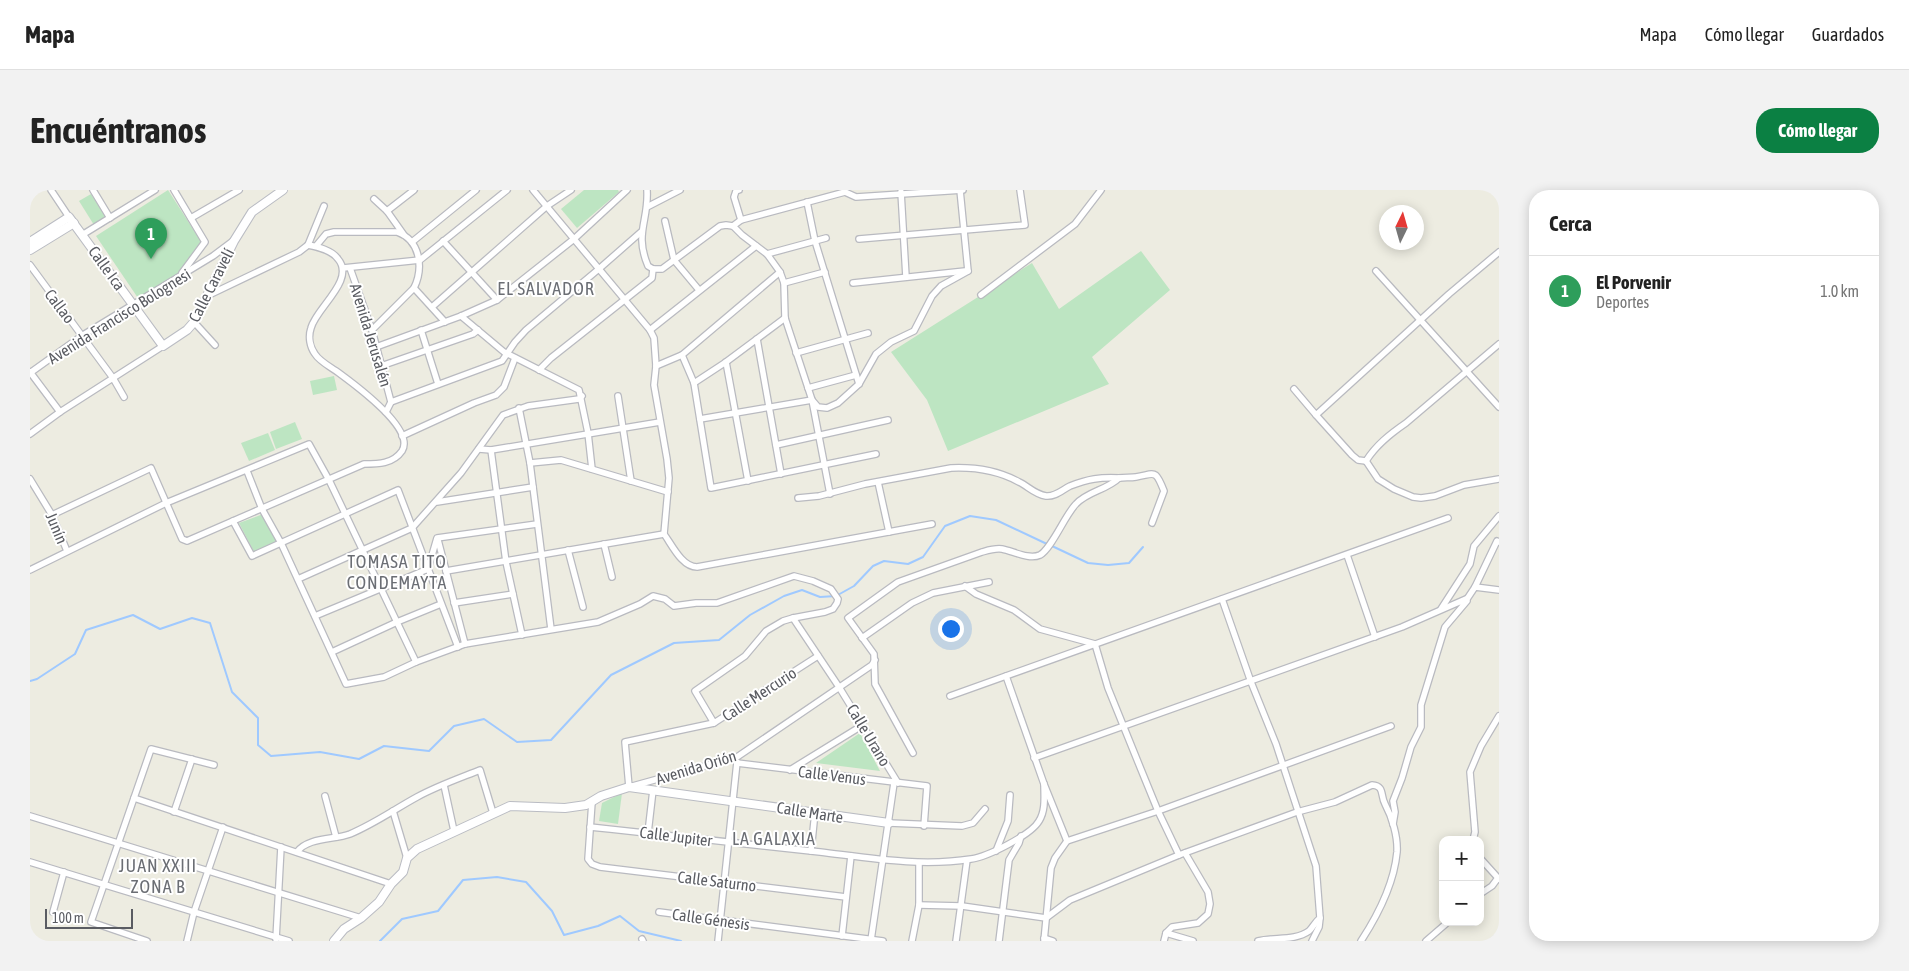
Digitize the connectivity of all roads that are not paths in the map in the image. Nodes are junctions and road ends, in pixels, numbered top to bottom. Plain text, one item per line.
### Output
1 (51, 190) edge
2 (93, 190) edge
3 (155, 190) edge
4 (174, 190) edge
5 (239, 190) edge
6 (283, 190) edge
7 (414, 190) edge
8 (476, 190) edge
9 (508, 190) edge
10 (533, 190) edge
11 (571, 190) edge
12 (628, 190) edge
13 (647, 190) edge
14 (680, 190) edge
15 (739, 190) edge
16 (961, 190) edge
17 (1020, 190) edge
18 (1101, 190) edge
19 (900, 192) edge
20 (374, 199) dead end
21 (807, 202) junction
22 (324, 206) dead end
23 (547, 206) junction
24 (647, 207) junction
25 (387, 211) junction
26 (110, 218) junction
27 (191, 218) junction
28 (72, 220) junction
29 (741, 220) junction
30 (665, 221) dead end
31 (733, 226) junction
32 (963, 230) junction
33 (641, 232) junction
34 (82, 235) junction
35 (404, 235) junction
36 (903, 235) junction
37 (826, 238) dead end
38 (574, 239) junction
39 (858, 239) dead end
40 (234, 241) junction
41 (443, 241) junction
42 (815, 241) junction
43 (30, 242) edge
44 (412, 242) junction
45 (308, 245) junction
46 (316, 246) junction
47 (756, 246) junction
48 (30, 250) edge
49 (1499, 252) edge
50 (767, 254) junction
51 (420, 260) junction
52 (674, 260) junction
53 (30, 265) edge
54 (343, 268) junction
55 (350, 268) junction
56 (600, 268) junction
57 (654, 269) junction
58 (968, 271) junction
59 (1376, 271) dead end
60 (472, 272) junction
61 (780, 272) junction
62 (825, 272) junction
63 (179, 277) junction
64 (906, 277) junction
65 (784, 283) junction
66 (852, 283) dead end
67 (414, 288) junction
68 (699, 290) junction
69 (208, 296) junction
70 (982, 296) dead end
71 (496, 300) junction
72 (625, 300) junction
73 (133, 305) junction
74 (432, 307) junction
75 (461, 316) junction
76 (785, 318) junction
77 (1420, 320) junction
78 (194, 322) junction
79 (445, 322) junction
80 (372, 330) junction
81 (421, 330) junction
82 (478, 330) junction
83 (650, 330) junction
84 (868, 333) dead end
85 (83, 335) junction
86 (757, 339) junction
87 (845, 339) junction
88 (1499, 344) edge
89 (215, 345) dead end
90 (163, 346) junction
91 (376, 347) junction
92 (427, 350) junction
93 (796, 353) junction
94 (508, 354) junction
95 (682, 355) junction
96 (515, 358) junction
97 (726, 362) junction
98 (381, 366) junction
99 (656, 366) junction
100 (538, 370) junction
101 (1467, 372) junction
102 (30, 373) edge
103 (856, 375) junction
104 (113, 378) junction
105 (694, 383) junction
106 (438, 384) junction
107 (858, 384) junction
108 (808, 388) junction
109 (1294, 389) dead end
110 (124, 396) dead end
111 (582, 396) junction
112 (618, 396) dead end
113 (812, 400) junction
114 (391, 402) junction
115 (1499, 407) edge
116 (519, 408) junction
117 (768, 408) junction
118 (60, 412) junction
119 (386, 412) junction
120 (735, 414) junction
121 (1316, 415) junction
122 (700, 419) junction
123 (888, 420) dead end
124 (660, 422) junction
125 (624, 428) junction
126 (588, 433) junction
127 (30, 434) edge
128 (402, 436) junction
129 (819, 436) junction
130 (526, 445) junction
131 (776, 445) junction
132 (479, 449) junction
133 (491, 450) junction
134 (876, 454) dead end
135 (1366, 461) junction
136 (530, 463) junction
137 (823, 465) junction
138 (592, 469) junction
139 (247, 471) junction
140 (781, 474) junction
141 (1119, 478) junction
142 (30, 479) edge
143 (1499, 479) edge
144 (329, 480) junction
145 (748, 480) junction
146 (631, 481) junction
147 (878, 482) junction
148 (533, 487) junction
149 (668, 492) junction
150 (497, 494) junction
151 (830, 494) junction
152 (798, 498) dead end
153 (437, 502) junction
154 (166, 503) junction
155 (262, 509) junction
156 (345, 513) junction
157 (52, 514) junction
158 (1499, 516) edge
159 (1448, 518) dead end
160 (233, 521) junction
161 (1152, 523) dead end
162 (537, 524) junction
163 (932, 524) dead end
164 (412, 528) junction
165 (502, 528) junction
166 (889, 532) junction
167 (664, 534) junction
168 (438, 538) junction
169 (1499, 542) edge
170 (281, 543) junction
171 (604, 544) junction
172 (362, 550) junction
173 (568, 550) junction
174 (67, 552) junction
175 (542, 555) junction
176 (1347, 555) junction
177 (506, 562) junction
178 (428, 568) junction
179 (30, 570) edge
180 (446, 571) junction
181 (612, 577) dead end
182 (298, 579) junction
183 (989, 582) dead end
184 (964, 586) junction
185 (1475, 586) junction
186 (380, 587) junction
187 (1499, 590) edge
188 (513, 594) junction
189 (1222, 599) junction
190 (1467, 599) junction
191 (454, 603) junction
192 (441, 604) junction
193 (583, 607) dead end
194 (1439, 611) junction
195 (315, 616) junction
196 (793, 618) junction
197 (396, 622) junction
198 (551, 629) junction
199 (522, 635) junction
200 (1375, 637) junction
201 (862, 638) junction
202 (465, 644) junction
203 (1095, 644) junction
204 (458, 647) junction
205 (332, 652) junction
206 (818, 656) junction
207 (875, 660) junction
208 (416, 662) junction
209 (1006, 676) junction
210 (1251, 682) junction
211 (839, 687) junction
212 (950, 696) dead end
213 (1499, 716) edge
214 (714, 723) junction
215 (862, 725) junction
216 (1124, 726) junction
217 (1390, 726) dead end
218 (913, 753) dead end
219 (1034, 758) junction
220 (192, 759) junction
221 (737, 760) junction
222 (214, 765) dead end
223 (1282, 766) junction
224 (790, 770) junction
225 (896, 783) junction
226 (1044, 784) junction
227 (444, 785) junction
228 (629, 787) junction
229 (653, 790) junction
230 (1010, 795) dead end
231 (325, 796) dead end
232 (134, 798) junction
233 (733, 800) junction
234 (592, 802) junction
235 (985, 809) dead end
236 (393, 811) junction
237 (1158, 811) junction
238 (174, 812) junction
239 (815, 812) junction
240 (1297, 812) junction
241 (493, 813) junction
242 (30, 816) edge
243 (889, 823) junction
244 (1393, 824) junction
245 (924, 826) junction
246 (590, 827) junction
247 (223, 828) junction
248 (454, 831) junction
249 (648, 833) junction
250 (1021, 836) junction
251 (1474, 836) edge
252 (336, 837) junction
253 (1067, 841) junction
254 (728, 842) junction
255 (118, 843) junction
256 (281, 847) junction
257 (996, 851) junction
258 (297, 852) junction
259 (811, 852) junction
260 (1182, 854) junction
261 (851, 856) junction
262 (407, 858) junction
263 (882, 860) junction
264 (968, 860) junction
265 (30, 862) edge
266 (919, 863) junction
267 (1484, 863) edge
268 (208, 871) junction
269 (64, 872) junction
270 (1498, 879) edge
271 (724, 882) junction
272 (104, 884) junction
273 (391, 884) junction
274 (1484, 891) edge
275 (279, 892) junction
276 (846, 897) junction
277 (919, 905) junction
278 (962, 906) junction
279 (53, 912) dead end
280 (194, 912) junction
281 (659, 912) dead end
282 (1002, 912) junction
283 (361, 918) junction
284 (1046, 918) junction
285 (1320, 918) junction
286 (719, 921) junction
287 (1443, 926) edge
288 (1166, 933) junction
289 (842, 936) junction
290 (1499, 936) edge
291 (276, 939) edge
292 (1044, 939) edge
293 (871, 940) junction
294 (146, 941) edge
295 (187, 941) edge
296 (288, 941) edge
297 (334, 941) edge
298 (718, 941) edge
299 (883, 941) edge
300 (912, 941) edge
301 (956, 941) edge
302 (999, 941) edge
303 (1054, 941) edge
304 (1164, 941) edge
305 (1193, 941) edge
306 (1258, 941) edge
307 (1312, 941) edge
308 (1361, 941) edge
309 (1426, 941) edge
310 (1493, 941) edge

1 - 28 street, Calle Ica
2 - 26 street
3 - 26 street
4 - 27 street
5 - 27 street
6 - 40 street, Calle Caravelí
7 - 25 street
8 - 44 street
9 - 41 street
10 - 23 street
11 - 23 street
12 - 38 street
13 - 24 street
14 - 24 street
15 - 29 street
16 - 19 street
16 - 32 street
17 - 32 street
18 - 70 street
19 - 21 street
19 - 36 street
20 - 25 street
21 - 29 street
21 - 42 street
22 - 45 street
23 - 38 street
23 - 60 street
24 - 33 street
25 - 35 street
26 - 34 street
27 - 63 street
28 - 34 street, Calle Ica
28 - 43 street
28 - 48 street
29 - 31 street
30 - 52 street
31 - 47 street
31 - 52 street
32 - 36 street
32 - 58 street
33 - 56 street
33 - 57 street
34 - 73 street, Calle Ica
35 - 44 street
35 - 46 street
36 - 39 street
36 - 64 street
37 - 42 street
38 - 56 street
38 - 71 street
40 - 63 street, Avenida Francisco Bolognesi
40 - 69 street, Calle Caravelí
41 - 51 street
41 - 60 street
42 - 50 street
42 - 62 street
44 - 51 street
45 - 46 street
45 - 69 street
46 - 54 street
47 - 50 street
47 - 68 street
49 - 77 street
50 - 61 street
51 - 55 street
51 - 67 street
52 - 57 street
52 - 68 street
53 - 85 street, Callao
54 - 55 street
54 - 119 street
55 - 80 street, Avenida Jerusalén
56 - 72 street
56 - 94 street
57 - 72 street
58 - 64 street
58 - 107 street
59 - 77 street
60 - 71 street
60 - 74 street
61 - 65 street
61 - 95 street
62 - 65 street
62 - 87 street
63 - 73 street, Avenida Francisco Bolognesi
64 - 66 street
65 - 76 street
67 - 74 street
67 - 80 street
68 - 83 street
69 - 78 street, Calle Caravelí
71 - 75 street
72 - 83 street
72 - 100 street
73 - 85 street, Avenida Francisco Bolognesi
73 - 90 street, Calle Ica
74 - 79 street
75 - 79 street
75 - 82 street
76 - 86 street
76 - 93 street
77 - 101 street
77 - 121 street
78 - 89 street
78 - 90 street, Calle Caravelí
79 - 81 street
80 - 91 street, Avenida Jerusalén
81 - 91 street
81 - 92 street
82 - 92 street
82 - 94 street
83 - 99 street
84 - 87 street
85 - 102 street, Avenida Francisco Bolognesi
85 - 104 street, Callao
86 - 97 street
86 - 117 street
87 - 93 street
87 - 103 street
88 - 101 street
90 - 104 street
91 - 98 street, Avenida Jerusalén
92 - 98 street
92 - 106 street
93 - 108 street
94 - 96 street
94 - 106 street
95 - 99 street
95 - 105 street
96 - 100 street
96 - 128 street
97 - 105 street
97 - 120 street
98 - 114 street, Avenida Jerusalén
99 - 124 street
100 - 111 street
101 - 115 street
101 - 135 street
102 - 118 street
103 - 107 street
103 - 108 street
104 - 110 street, Callao
104 - 118 street
105 - 122 street
106 - 114 street
107 - 113 street
108 - 113 street
109 - 121 street
111 - 116 street
111 - 126 street
112 - 125 street
113 - 117 street
113 - 129 street
114 - 119 street
116 - 130 street
116 - 132 street
117 - 120 street
117 - 131 street
118 - 127 street
119 - 128 street
120 - 122 street
120 - 145 street
121 - 135 street
122 - 145 street
123 - 129 street
124 - 125 street
124 - 149 street
125 - 126 street
125 - 146 street
126 - 130 street
126 - 138 street
128 - 144 street
129 - 131 street
129 - 137 street
130 - 133 street
130 - 136 street
131 - 140 street
132 - 133 street
132 - 153 street
133 - 150 street
134 - 137 street
135 - 143 street
136 - 138 street
136 - 148 street
137 - 140 street
137 - 151 street
138 - 146 street
139 - 144 street
139 - 154 street
139 - 155 street
140 - 145 street
141 - 147 street
141 - 161 street
141 - 201 street
142 - 157 street, Junín
144 - 155 street
144 - 156 street
146 - 149 street
147 - 151 street
147 - 166 street
148 - 150 street
148 - 162 street
149 - 167 street
150 - 153 street
150 - 165 street
151 - 152 street
153 - 164 street
154 - 157 street
154 - 160 street
154 - 174 street
155 - 160 street
155 - 170 street
156 - 164 street
156 - 170 street
156 - 172 street
157 - 174 street, Junín
158 - 194 street
159 - 176 street
160 - 170 street
162 - 165 street
162 - 175 street
163 - 166 street
164 - 172 street
164 - 178 street
165 - 168 street
165 - 177 street
166 - 167 street
167 - 171 street
168 - 178 street
168 - 180 street
169 - 185 street
170 - 182 street
171 - 173 street
171 - 181 street
172 - 182 street
172 - 186 street
173 - 175 street
173 - 193 street
174 - 179 street
175 - 177 street
175 - 198 street
176 - 189 street
176 - 200 street
177 - 180 street
177 - 188 street
178 - 186 street
178 - 192 street
180 - 191 street
182 - 195 street
183 - 184 street
184 - 201 street
184 - 203 street
185 - 187 street
185 - 190 street
186 - 195 street
186 - 197 street
188 - 191 street
188 - 199 street
189 - 203 street
189 - 210 street
190 - 194 street
190 - 244 street
191 - 202 street
192 - 197 street
192 - 204 street
194 - 200 street
195 - 205 street
196 - 198 street
196 - 206 street, Calle Urano
196 - 214 street
197 - 205 street
197 - 208 street
198 - 199 street
199 - 202 street
200 - 210 street
201 - 207 street
202 - 204 street
203 - 209 street
203 - 216 street
204 - 208 street
205 - 208 street
206 - 211 street, Calle Urano
206 - 214 street, Calle Mercurio
207 - 211 street, Avenida Orión
207 - 218 street
209 - 212 street
209 - 219 street
210 - 216 street
210 - 223 street
211 - 215 street, Calle Urano
211 - 221 street, Avenida Orión
213 - 251 street
214 - 228 street, Calle Mercurio
215 - 224 street
215 - 225 street, Calle Urano
216 - 219 street
216 - 237 street
217 - 223 street
219 - 226 street
220 - 222 street
220 - 232 street
220 - 238 street
221 - 224 street, Calle Venus
221 - 228 street, Avenida Orión
221 - 233 street
223 - 237 street
223 - 240 street
224 - 225 street, Calle Venus
225 - 243 street, Calle Urano
225 - 245 street, Calle Venus
226 - 250 street
226 - 253 street
227 - 236 street
227 - 241 street
227 - 248 street
228 - 229 street, Calle Marte
228 - 234 street, Avenida Orión
229 - 233 street, Calle Marte
229 - 249 street
230 - 257 street
231 - 252 street
232 - 238 street
232 - 255 street
233 - 239 street, Calle Marte
233 - 254 street
234 - 241 street, Avenida Orión
234 - 246 street
235 - 245 street, Calle Marte
236 - 252 street
236 - 262 street
237 - 253 street
237 - 260 street
238 - 247 street
239 - 243 street, Calle Marte
239 - 259 street
240 - 244 street
240 - 260 street
240 - 285 street
241 - 248 street
242 - 255 street
243 - 245 street, Calle Marte
243 - 263 street, Calle Urano
244 - 308 street
246 - 249 street, Calle Jupiter
246 - 271 street, Calle Saturno
247 - 256 street
247 - 268 street
248 - 262 street
249 - 254 street, Calle Jupiter
250 - 257 street, Calle Jupiter
250 - 282 street
252 - 258 street
253 - 284 street
254 - 259 street, Calle Jupiter
254 - 271 street
255 - 268 street
255 - 272 street
256 - 258 street
256 - 275 street
257 - 264 street, Calle Jupiter
258 - 273 street
259 - 261 street, Calle Jupiter
260 - 284 street
260 - 288 street
261 - 263 street, Calle Jupiter
261 - 276 street
262 - 273 street
263 - 266 street, Calle Jupiter
263 - 293 street, Calle Urano
264 - 266 street, Calle Jupiter
264 - 278 street
265 - 269 street
266 - 277 street
267 - 270 street
268 - 275 street
268 - 280 street
269 - 272 street
269 - 279 street
270 - 274 street
271 - 276 street, Calle Saturno
271 - 286 street
272 - 280 street
272 - 294 street
273 - 283 street
275 - 283 street
275 - 291 street
276 - 289 street
277 - 278 street
277 - 300 street
278 - 282 street
278 - 301 street
280 - 291 street
280 - 295 street
281 - 286 street, Calle Génesis
282 - 284 street
282 - 302 street
283 - 297 street
284 - 292 street
285 - 306 street
285 - 307 street
286 - 289 street, Calle Génesis
286 - 298 street
287 - 309 street
288 - 304 street
288 - 305 street
289 - 293 street, Calle Génesis
290 - 310 street
291 - 296 street
292 - 303 street
293 - 299 street, Calle Génesis

